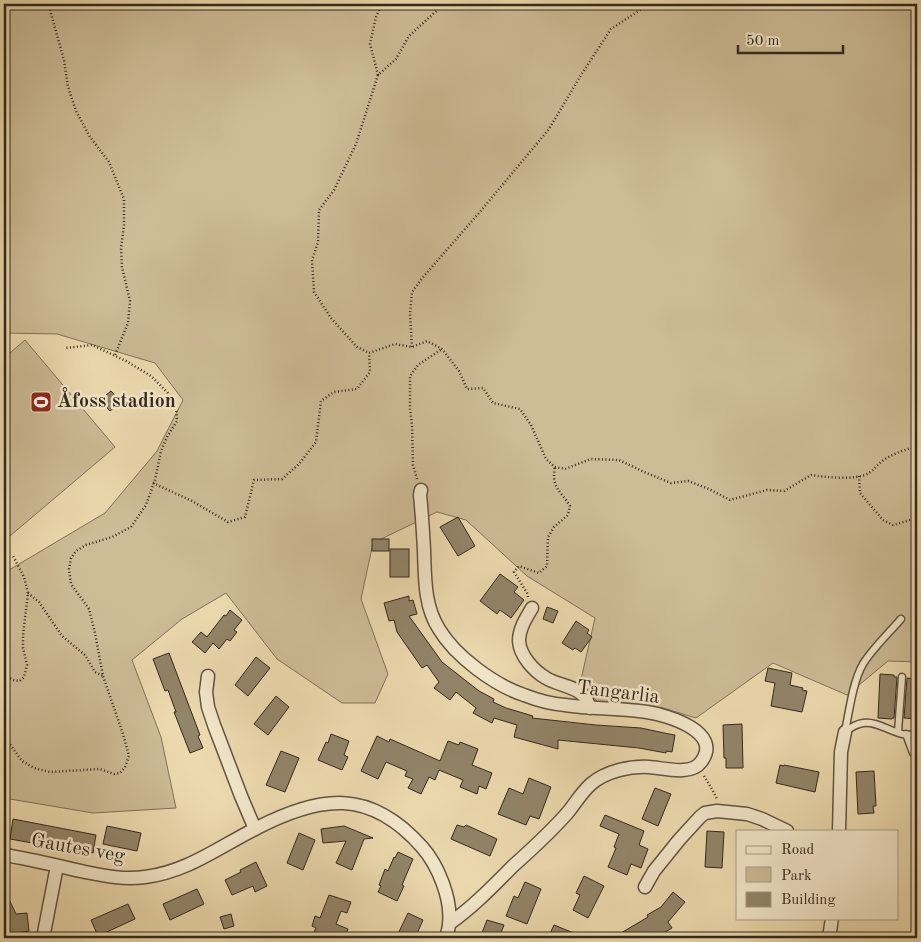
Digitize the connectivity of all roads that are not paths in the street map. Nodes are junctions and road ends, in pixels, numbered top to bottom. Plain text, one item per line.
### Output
1 (421, 490) road end
2 (532, 608) road end
3 (901, 619) dead end
4 (208, 676) dead end
5 (902, 677) dead end
6 (590, 708) junction
7 (844, 732) junction
8 (917, 732) edge
9 (902, 733) junction
10 (913, 754) dead end
11 (255, 829) junction
12 (785, 830) edge
13 (839, 830) edge
14 (4, 855) edge
15 (57, 866) junction
16 (644, 887) dead end
17 (832, 920) edge
18 (450, 923) junction
19 (43, 938) edge
20 (446, 938) edge
21 (829, 938) edge

1 - 6 street, Tangarlia
2 - 6 street
3 - 7 lane
4 - 11 street
5 - 9 lane
6 - 18 street, Tangarlia
7 - 9 lane
7 - 13 street
8 - 9 lane
9 - 10 lane
11 - 15 street, Gautes veg
11 - 18 street, Gautes veg
12 - 16 street
14 - 15 street, Gautes veg
15 - 19 street
17 - 21 street
18 - 20 street, Gautes veg

